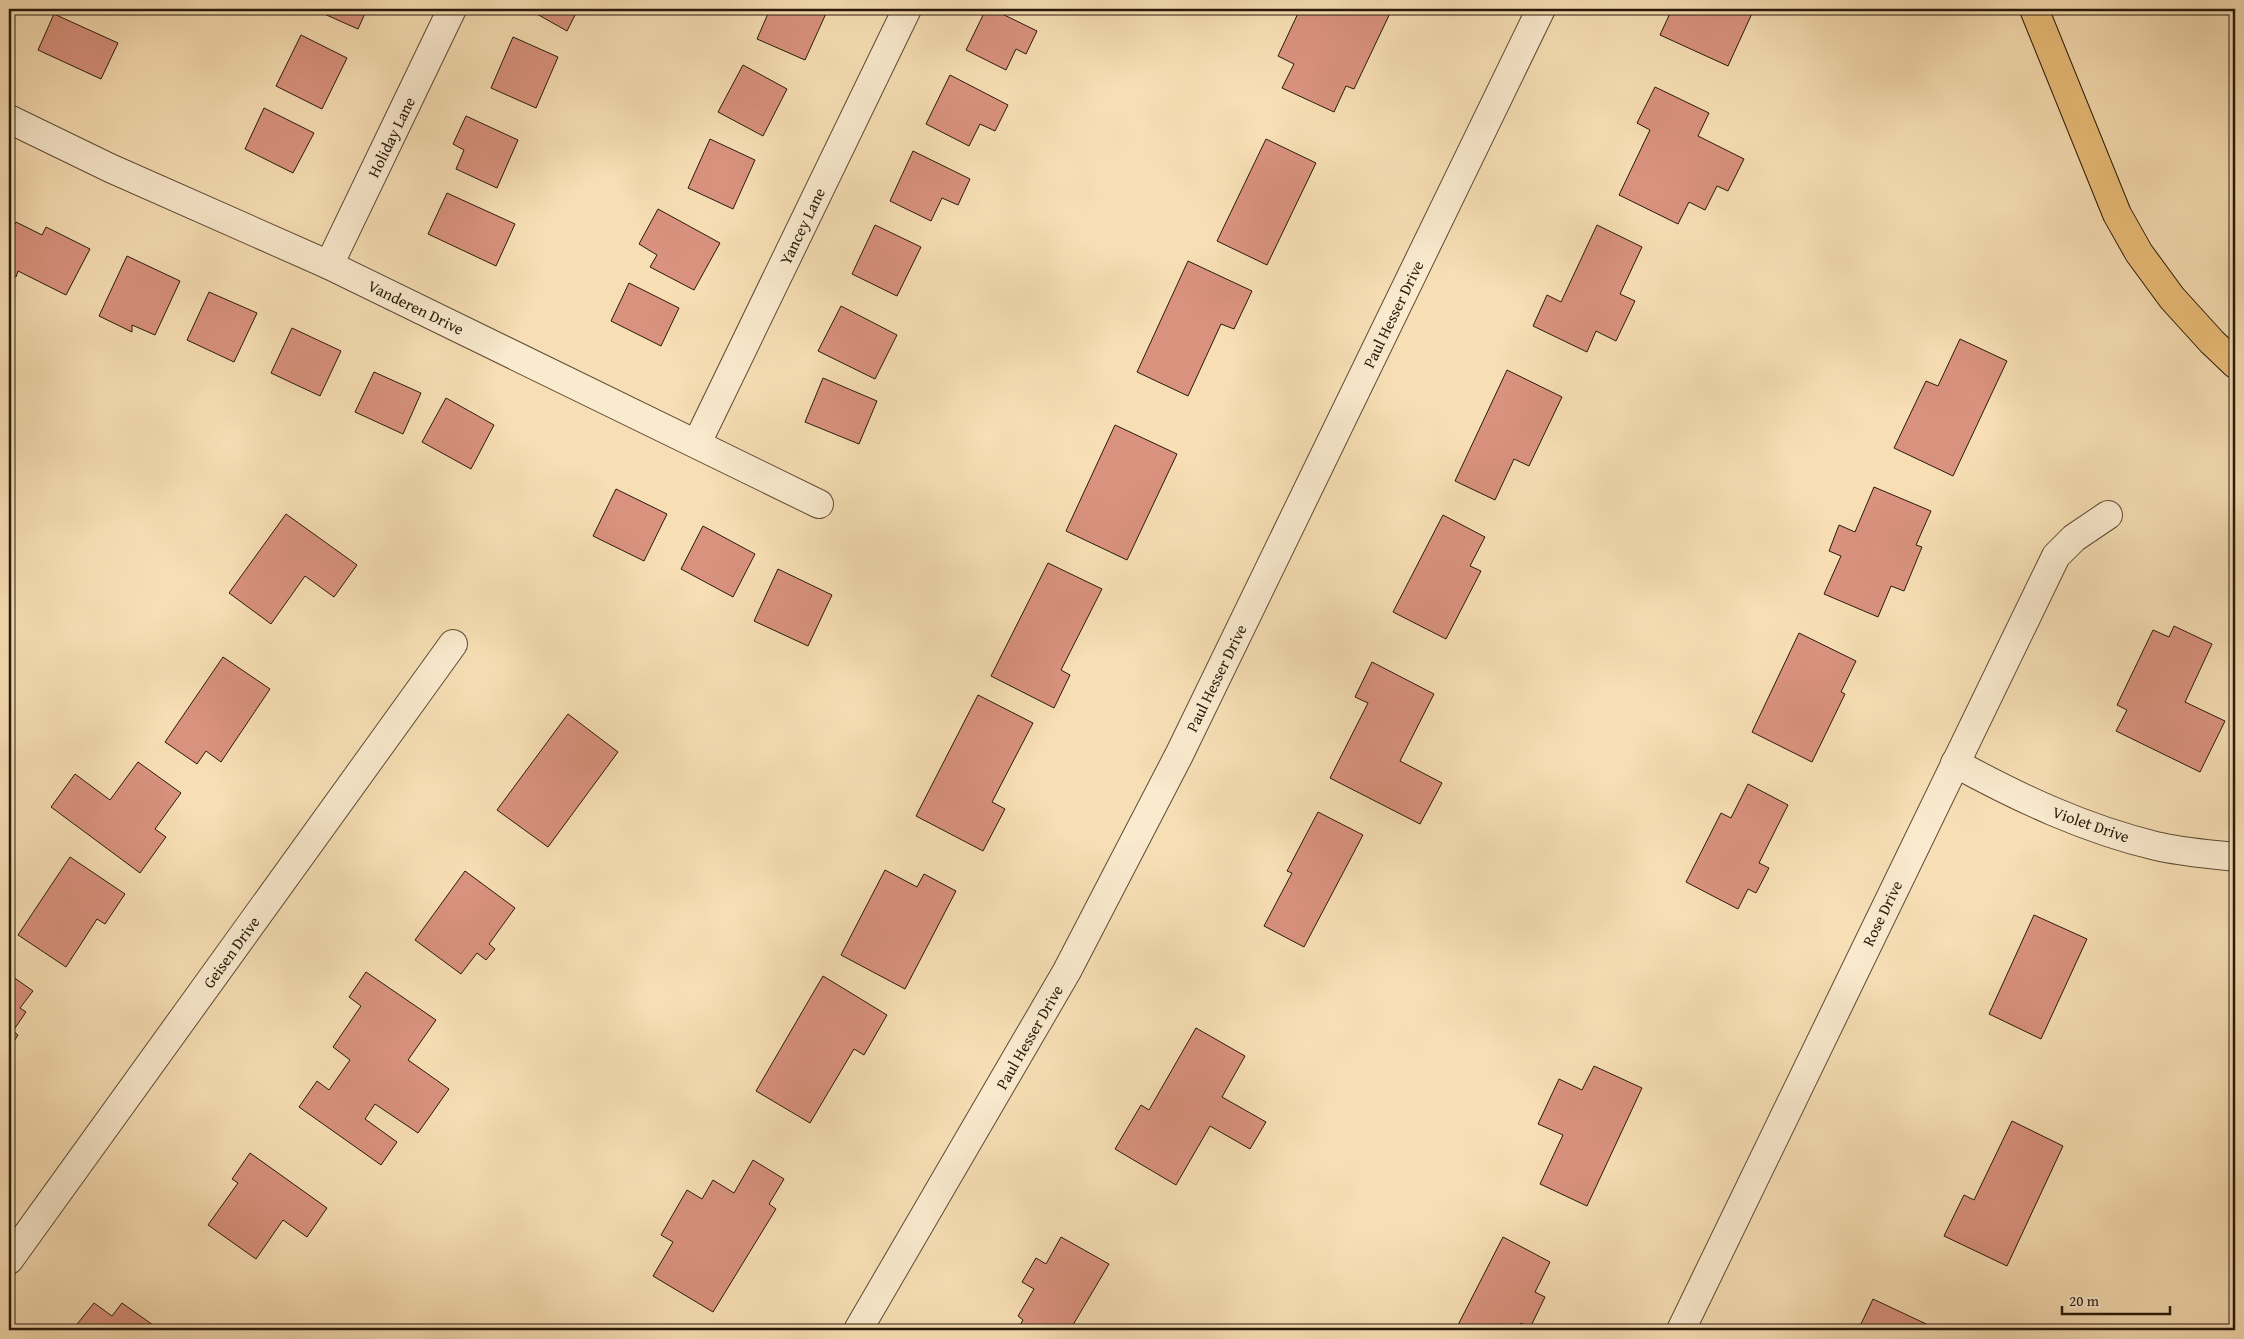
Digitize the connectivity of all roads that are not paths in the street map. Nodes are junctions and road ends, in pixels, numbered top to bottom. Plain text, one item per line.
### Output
1 (452, 9) edge
2 (907, 9) edge
3 (1541, 9) edge
4 (2034, 9) edge
5 (9, 119) edge
6 (329, 265) junction
7 (2235, 364) edge
8 (697, 443) junction
9 (819, 504) dead end
10 (2108, 515) dead end
11 (453, 644) dead end
12 (1955, 763) junction
13 (2235, 857) edge
14 (9, 1260) edge
15 (858, 1330) edge
16 (1680, 1330) edge

1 - 6 street, Holiday Lane
2 - 8 street, Yancey Lane
3 - 15 street, Paul Hesser Drive
4 - 7 highway
5 - 6 street, Vanderen Drive
6 - 8 street, Vanderen Drive
8 - 9 street, Vanderen Drive
10 - 12 street, Rose Drive
11 - 14 street, Geisen Drive
12 - 13 street, Violet Drive
12 - 16 street, Rose Drive

